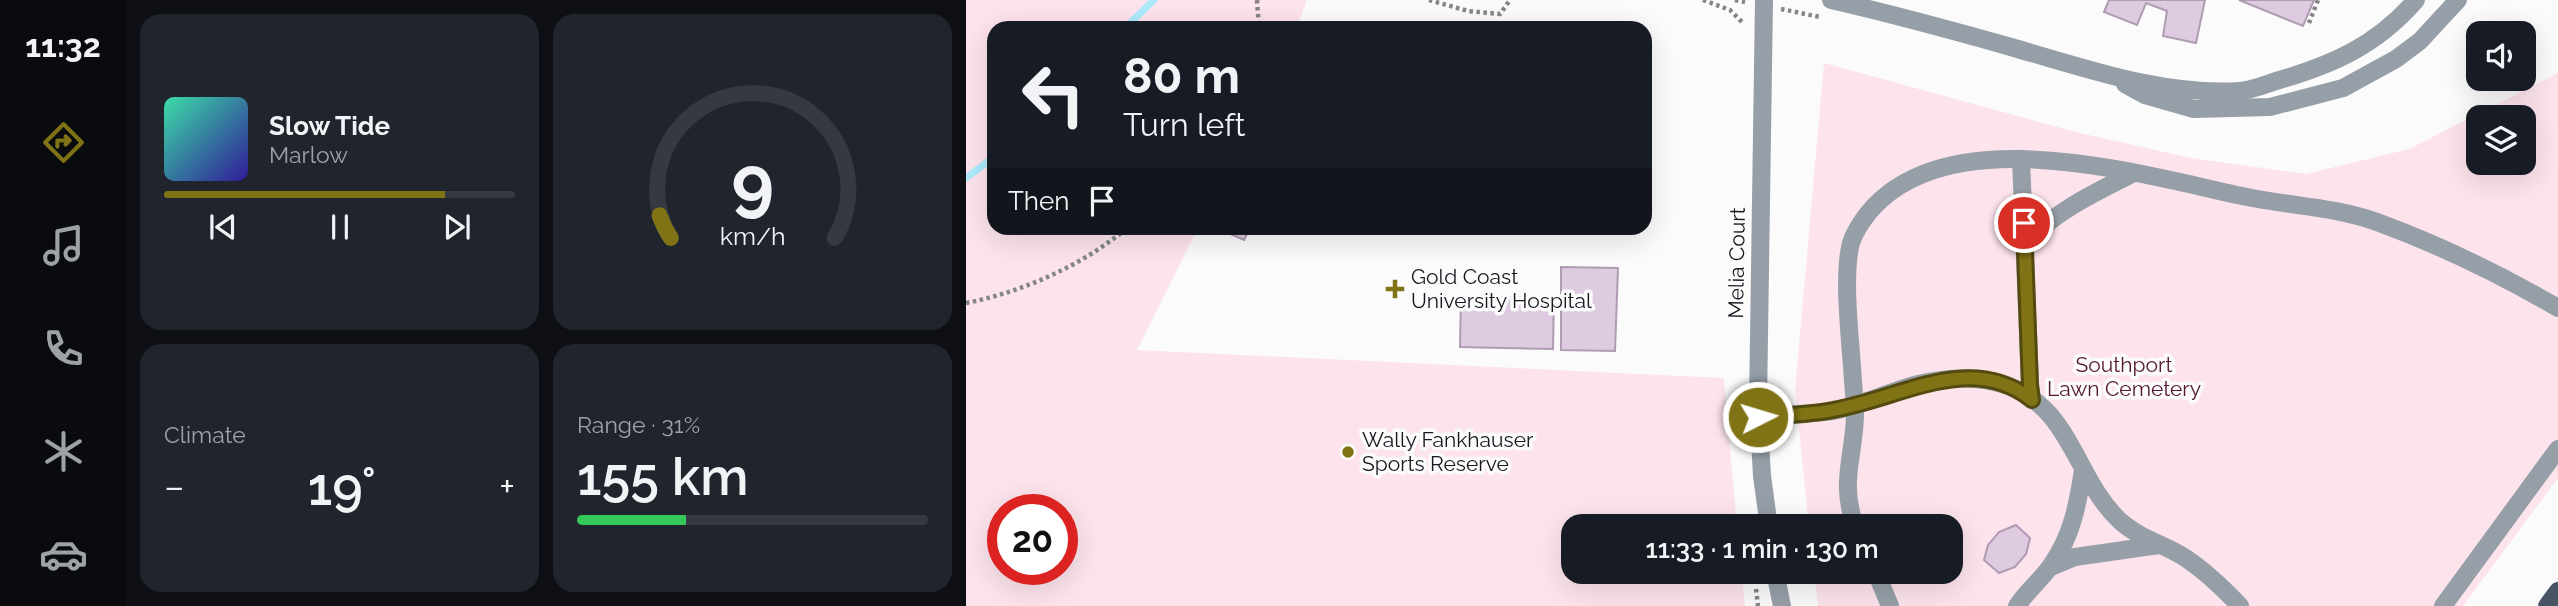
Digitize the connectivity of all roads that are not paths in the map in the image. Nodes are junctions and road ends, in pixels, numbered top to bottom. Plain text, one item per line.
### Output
1 (1764, 0) edge
2 (1831, 0) edge
3 (2416, 0) edge
4 (2458, 0) edge
5 (2113, 76) junction
6 (2021, 159) junction
7 (2132, 174) junction
8 (2024, 244) junction
9 (2558, 308) edge
10 (2032, 400) junction
11 (1855, 406) junction
12 (1758, 417) junction
13 (2558, 449) edge
14 (2083, 470) junction
15 (1767, 514) edge
16 (1851, 514) edge
17 (2159, 545) junction
18 (2051, 567) junction
19 (1777, 584) edge
20 (1882, 584) edge
21 (2558, 591) edge
22 (1782, 606) edge
23 (1890, 606) edge
24 (2017, 606) edge
25 (2239, 606) edge
26 (2443, 606) edge
27 (2547, 606) edge

1 - 12 street, Melia Court
2 - 5 street
3 - 5 street
4 - 5 street
6 - 7 street
6 - 8 street
6 - 11 street
7 - 8 street
7 - 9 street
8 - 10 street
10 - 11 street
10 - 14 street
11 - 12 street
11 - 16 street
12 - 15 street, Melia Court
13 - 26 street
14 - 17 street
14 - 18 street
17 - 18 street
17 - 25 street
18 - 24 street
19 - 22 street
20 - 23 street
21 - 27 main road

